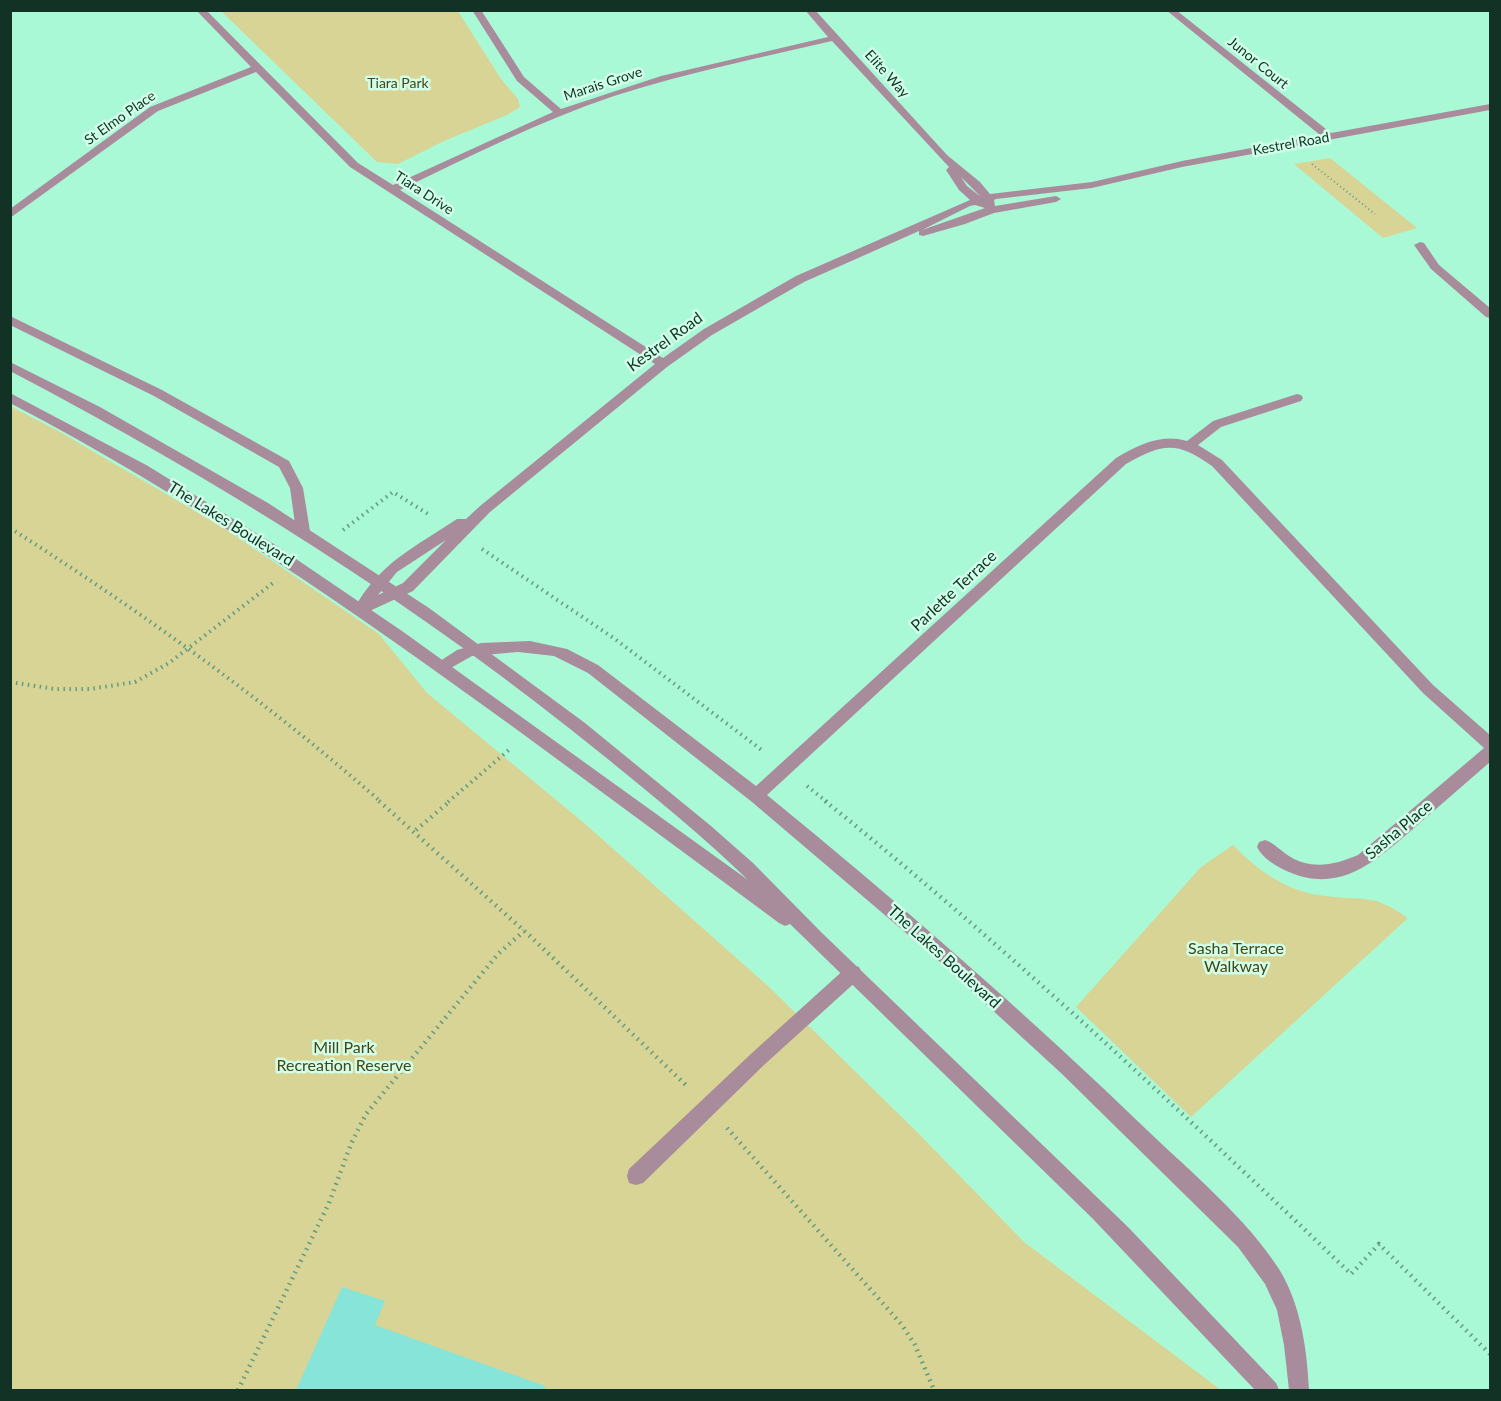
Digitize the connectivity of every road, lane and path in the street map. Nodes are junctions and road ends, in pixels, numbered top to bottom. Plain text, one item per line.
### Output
1 (200, 10) edge
2 (476, 10) edge
3 (809, 10) edge
4 (1170, 10) edge
5 (834, 38) junction
6 (258, 68) junction
7 (1491, 107) edge
8 (560, 113) junction
9 (1329, 137) junction
10 (943, 157) junction
11 (1307, 160) dead end
12 (1092, 185) junction
13 (392, 190) junction
14 (988, 198) junction
15 (975, 201) junction
16 (991, 210) junction
17 (1375, 214) dead end
18 (10, 215) edge
19 (890, 241) junction
20 (1420, 245) dead end
21 (1491, 314) edge
22 (10, 320) edge
23 (663, 364) junction
24 (10, 366) edge
25 (10, 397) edge
26 (1297, 398) dead end
27 (1189, 446) junction
28 (485, 509) junction
29 (10, 528) edge
30 (303, 531) junction
31 (379, 582) junction
32 (396, 594) junction
33 (361, 609) junction
34 (190, 648) junction
35 (475, 650) junction
36 (442, 667) junction
37 (10, 682) edge
38 (1491, 744) edge
39 (511, 748) dead end
40 (1491, 753) edge
41 (756, 796) junction
42 (416, 830) junction
43 (1265, 847) dead end
44 (524, 931) junction
45 (828, 951) junction
46 (853, 973) junction
47 (708, 1106) junction
48 (636, 1176) dead end
49 (238, 1390) edge
50 (934, 1390) edge
51 (1269, 1390) edge
52 (1299, 1390) edge

1 - 6 street, Tiara Drive
2 - 8 street
3 - 5 street, Elite Way
4 - 9 street, Junor Court
5 - 8 street, Marais Grove
5 - 10 street, Elite Way
6 - 13 street, Tiara Drive
6 - 18 street, St Elmo Place
7 - 9 street, Kestrel Road
8 - 13 street, Marais Grove
9 - 12 street, Kestrel Road
10 - 14 street, Elite Way
10 - 15 street, Elite Way
11 - 17 path
12 - 14 street, Kestrel Road
12 - 16 street, Kestrel Road
13 - 23 street, Tiara Drive
14 - 15 street, Kestrel Road
14 - 16 street
15 - 16 street, Elite Way
15 - 19 street, Kestrel Road
16 - 19 street, Kestrel Road
19 - 23 street, Kestrel Road
20 - 21 street
22 - 30 street, The Lakes Boulevard
23 - 28 street, Kestrel Road
24 - 30 street, The Lakes Boulevard
25 - 33 street, The Lakes Boulevard
26 - 27 street
27 - 38 street, Parlette Terrace
27 - 41 street, Parlette Terrace
28 - 31 street, Kestrel Road
28 - 32 street, Kestrel Road
29 - 34 path
30 - 31 street, The Lakes Boulevard
31 - 32 street, The Lakes Boulevard
31 - 33 street, Kestrel Road
32 - 33 street, Kestrel Road
32 - 35 street, The Lakes Boulevard
33 - 36 street, The Lakes Boulevard
34 - 37 path
34 - 42 path
35 - 36 street, The Lakes Boulevard
35 - 41 street, The Lakes Boulevard
35 - 45 street, The Lakes Boulevard
36 - 45 street, The Lakes Boulevard
39 - 42 path
40 - 43 street, Sasha Place
41 - 52 street, The Lakes Boulevard
42 - 44 path
44 - 47 path
44 - 49 path
45 - 46 street, The Lakes Boulevard
46 - 47 street
46 - 51 street, The Lakes Boulevard
47 - 48 street
47 - 50 path

